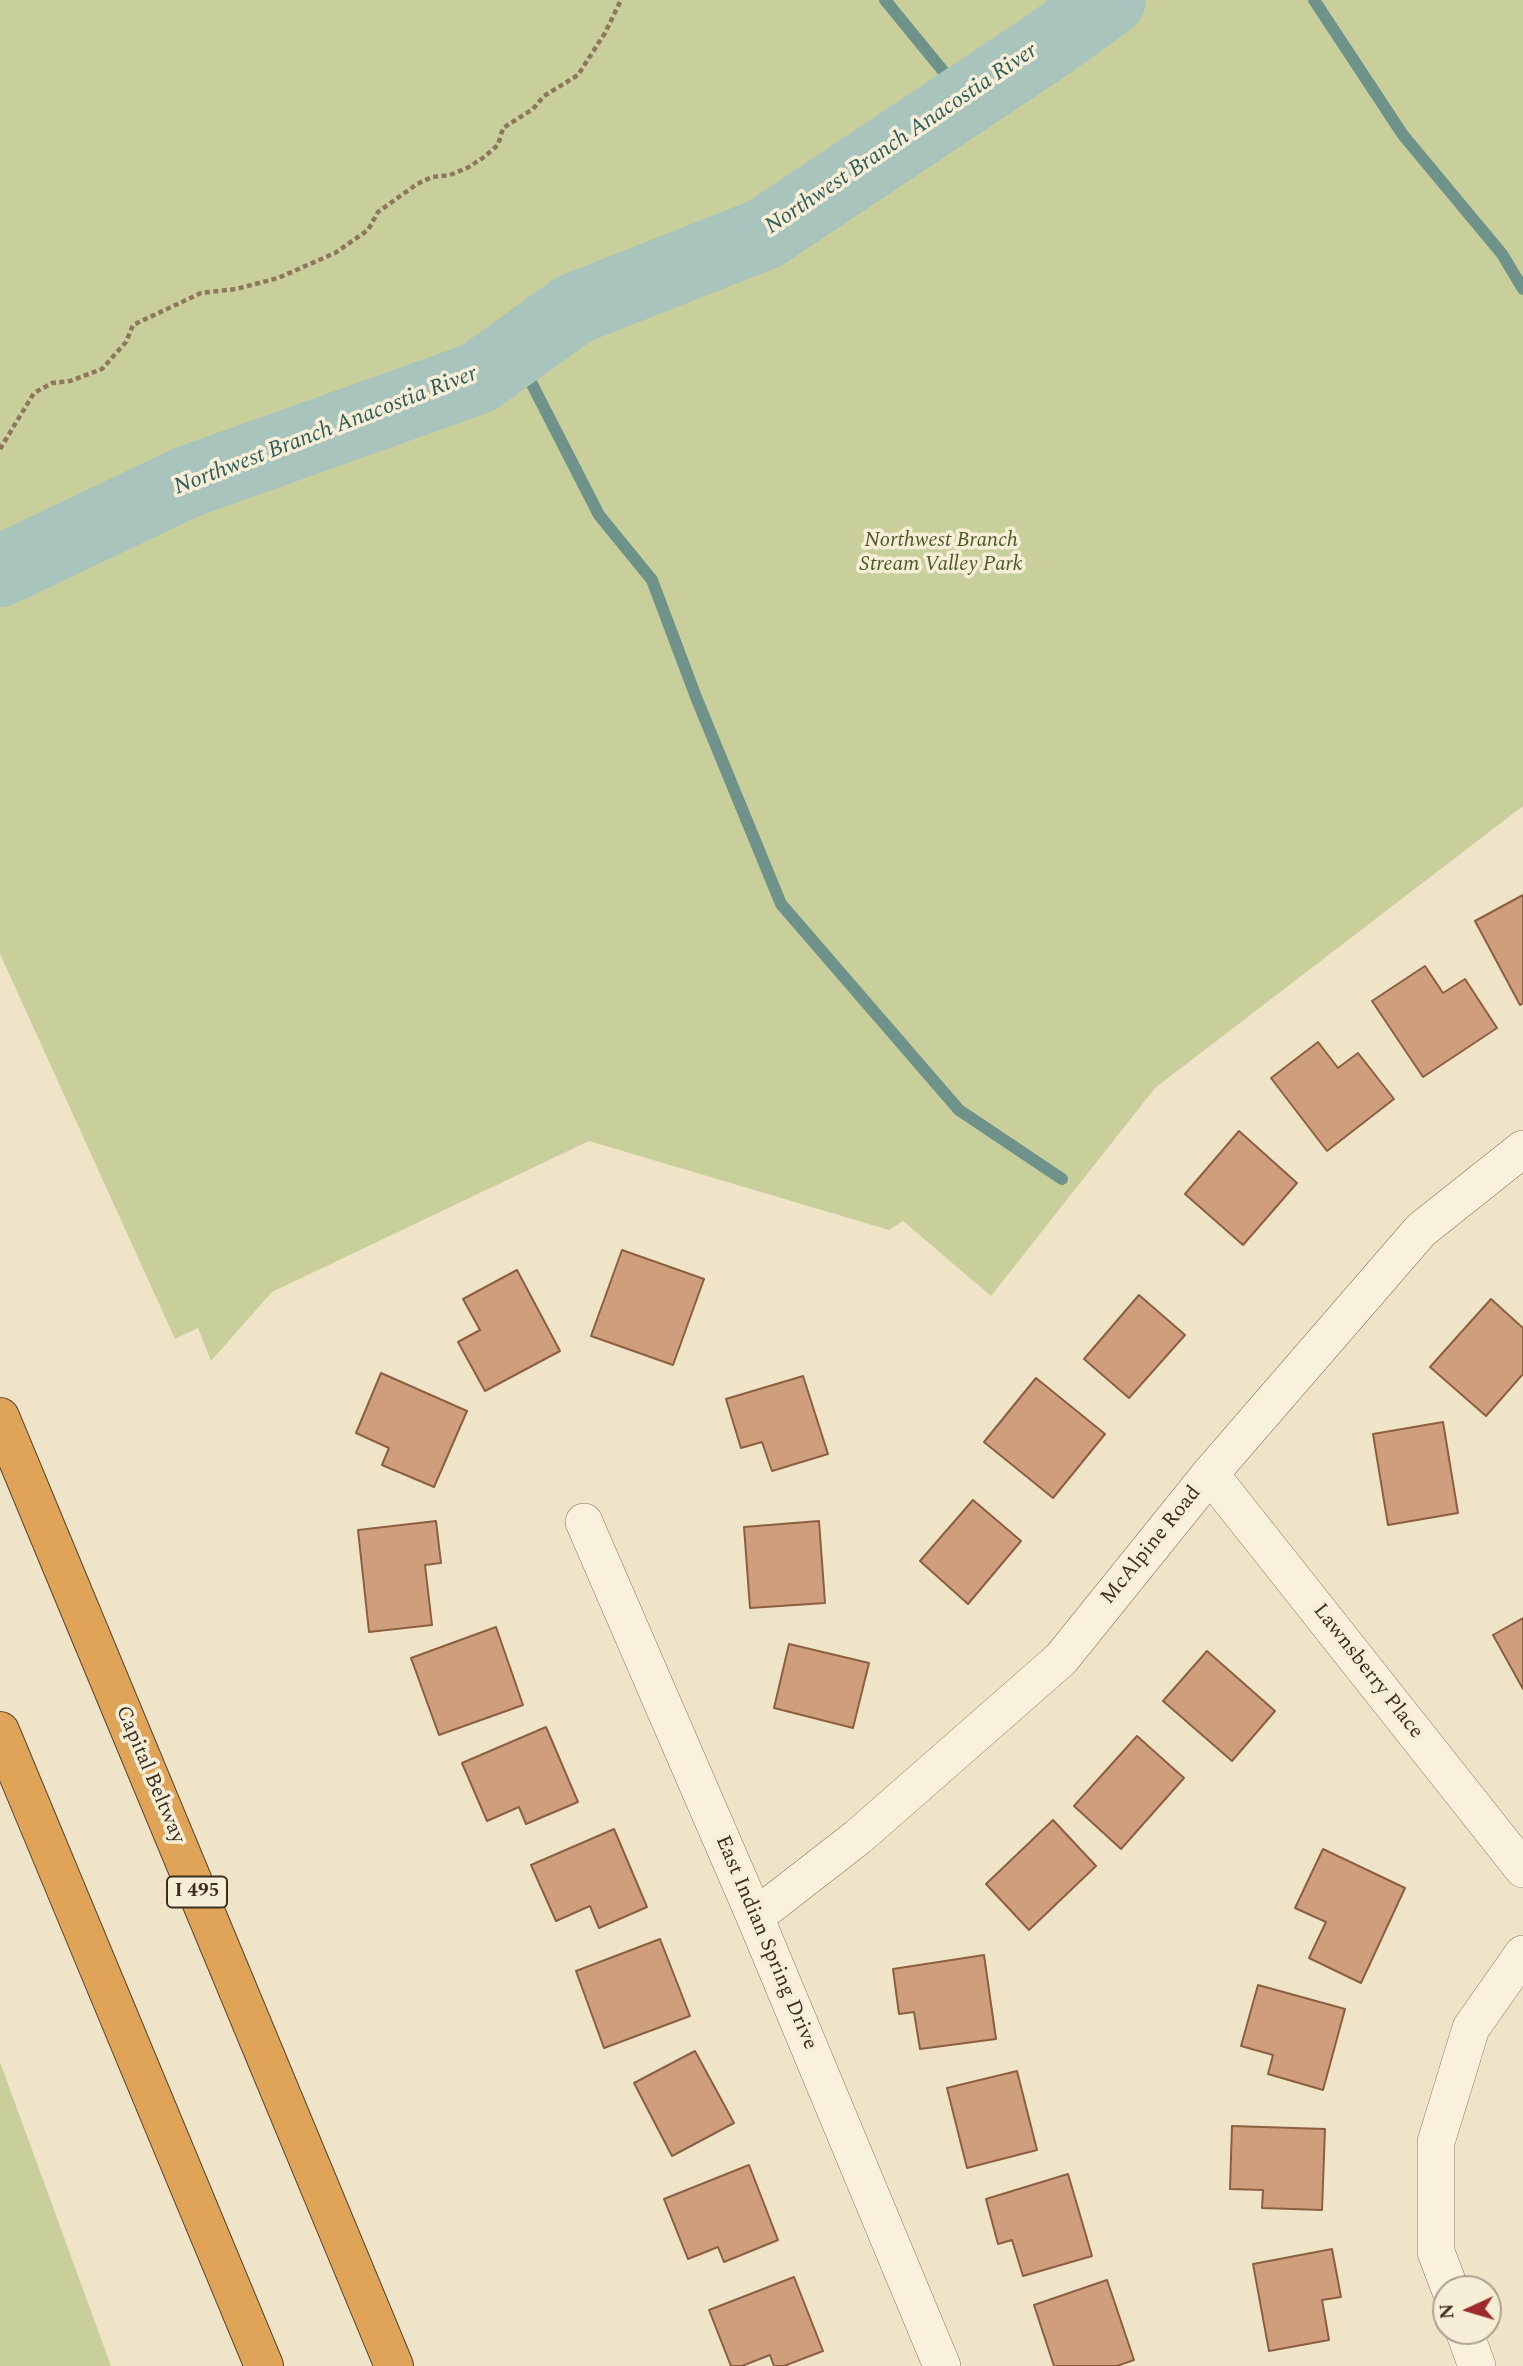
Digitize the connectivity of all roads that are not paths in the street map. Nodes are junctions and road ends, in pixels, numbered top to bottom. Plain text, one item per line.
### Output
1 (1523, 1149) edge
2 (0, 1417) edge
3 (1210, 1474) junction
4 (583, 1522) dead end
5 (0, 1731) edge
6 (1523, 1869) edge
7 (755, 1917) junction
8 (1523, 1954) edge
9 (1445, 2275) edge
10 (1469, 2345) edge
11 (264, 2366) edge
12 (394, 2366) edge
13 (942, 2366) edge
14 (1477, 2366) edge

1 - 3 street, McAlpine Road
2 - 12 highway, Capital Beltway / I 495
3 - 6 street, Lawnsberry Place
3 - 7 street, McAlpine Road
4 - 7 street, East Indian Spring Drive
5 - 11 highway
7 - 13 street, East Indian Spring Drive
8 - 9 street
10 - 14 street

